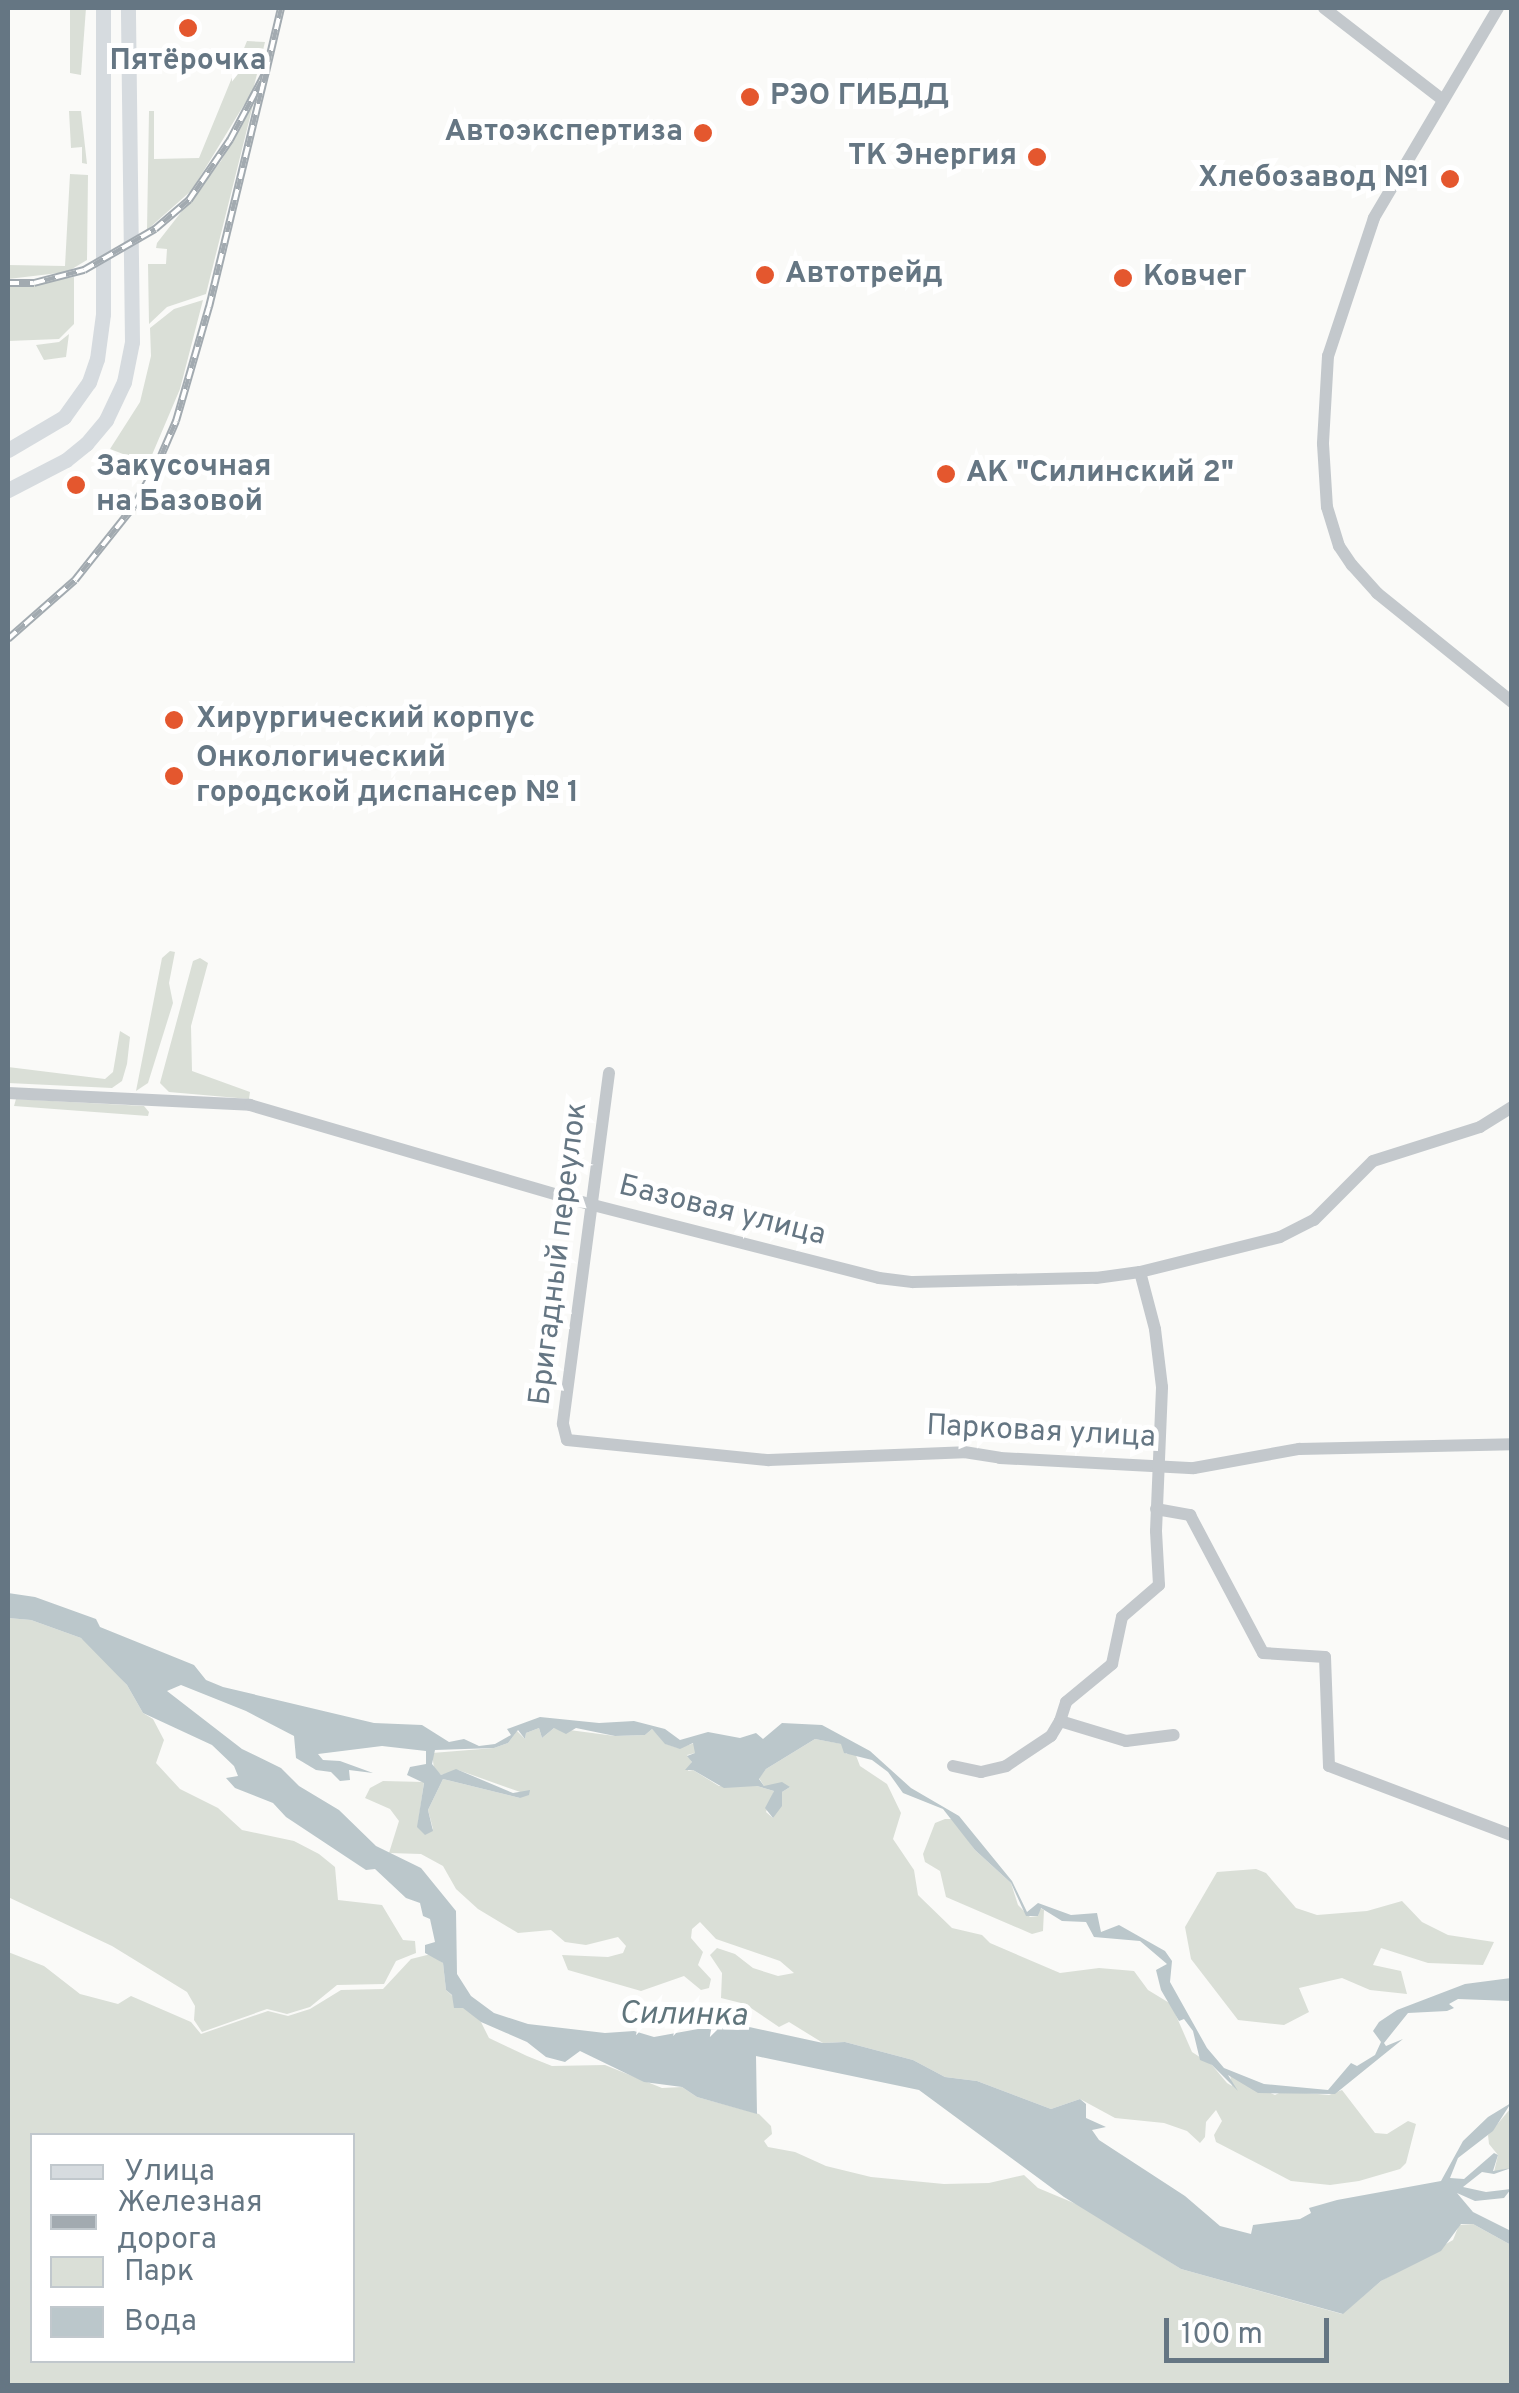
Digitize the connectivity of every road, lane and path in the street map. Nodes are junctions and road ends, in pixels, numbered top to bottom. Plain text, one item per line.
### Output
1 (103, 8) edge
2 (128, 8) edge
3 (1324, 8) edge
4 (1498, 8) edge
5 (1443, 100) junction
6 (8, 450) edge
7 (8, 490) edge
8 (1512, 702) edge
9 (609, 1073) dead end
10 (8, 1093) edge
11 (1512, 1108) edge
12 (589, 1204) junction
13 (1140, 1272) junction
14 (567, 1440) joint
15 (1512, 1444) edge
16 (1162, 1464) junction
17 (1156, 1509) junction
18 (1060, 1721) junction
19 (1174, 1735) dead end
20 (953, 1766) dead end
21 (1512, 1834) edge

1 - 6 main road
2 - 7 main road
3 - 5 street
4 - 5 street
5 - 8 street
9 - 12 street, Бригадный переулок
10 - 12 street, Базовая улица
11 - 13 street, Базовая улица
12 - 13 street, Базовая улица
12 - 14 street, Бригадный переулок
13 - 16 street
14 - 16 street, Парковая улица
15 - 16 street, Парковая улица
16 - 17 street
17 - 18 street
17 - 21 street
18 - 19 street
18 - 20 street

